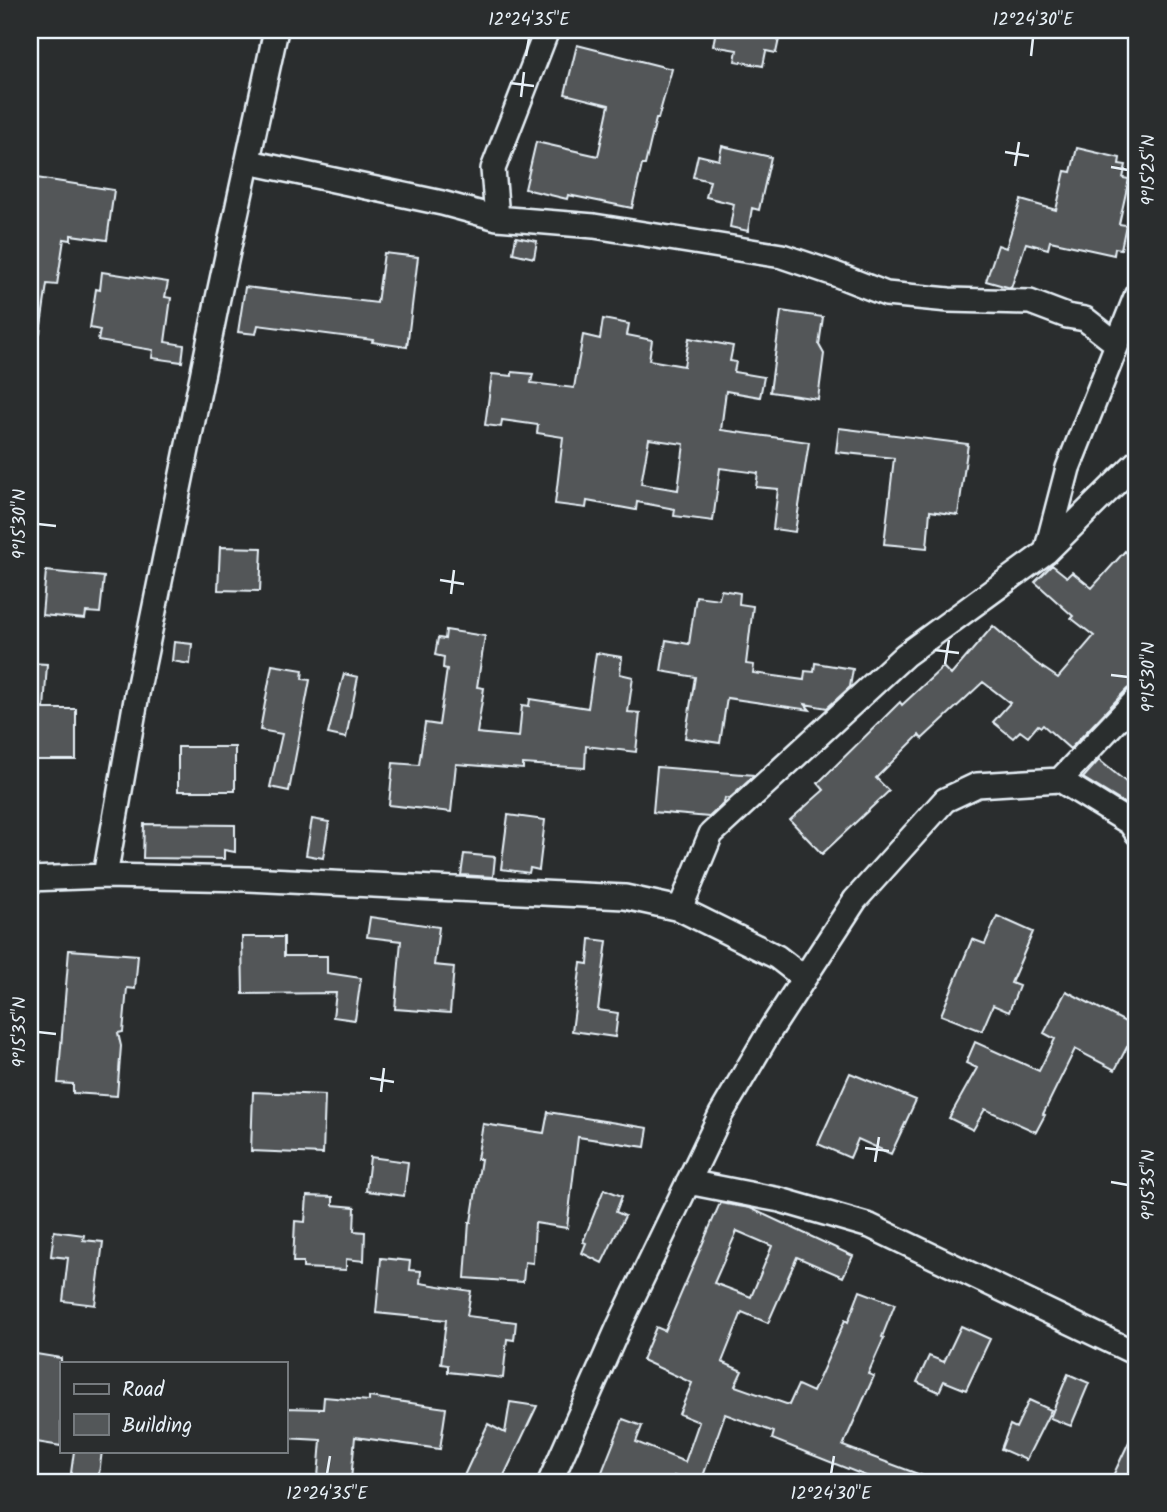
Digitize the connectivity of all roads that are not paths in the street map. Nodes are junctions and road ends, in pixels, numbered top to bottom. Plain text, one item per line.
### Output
1 (276, 30) edge
2 (547, 30) edge
3 (248, 162) junction
4 (497, 218) junction
5 (1137, 294) edge
6 (1117, 344) junction
7 (1137, 462) edge
8 (1046, 552) junction
9 (1137, 699) edge
10 (1060, 780) junction
11 (1137, 833) edge
12 (105, 876) junction
13 (30, 879) edge
14 (680, 909) junction
15 (804, 978) junction
16 (688, 1182) junction
17 (1137, 1354) edge
18 (550, 1482) edge

1 - 3 street
2 - 4 street
3 - 4 street
3 - 12 street
4 - 6 street
5 - 6 street
6 - 8 street
7 - 8 street
8 - 14 street
9 - 10 street
10 - 11 street
10 - 15 street
12 - 13 street
12 - 14 street
14 - 15 street
15 - 16 street
16 - 17 street
16 - 18 street

